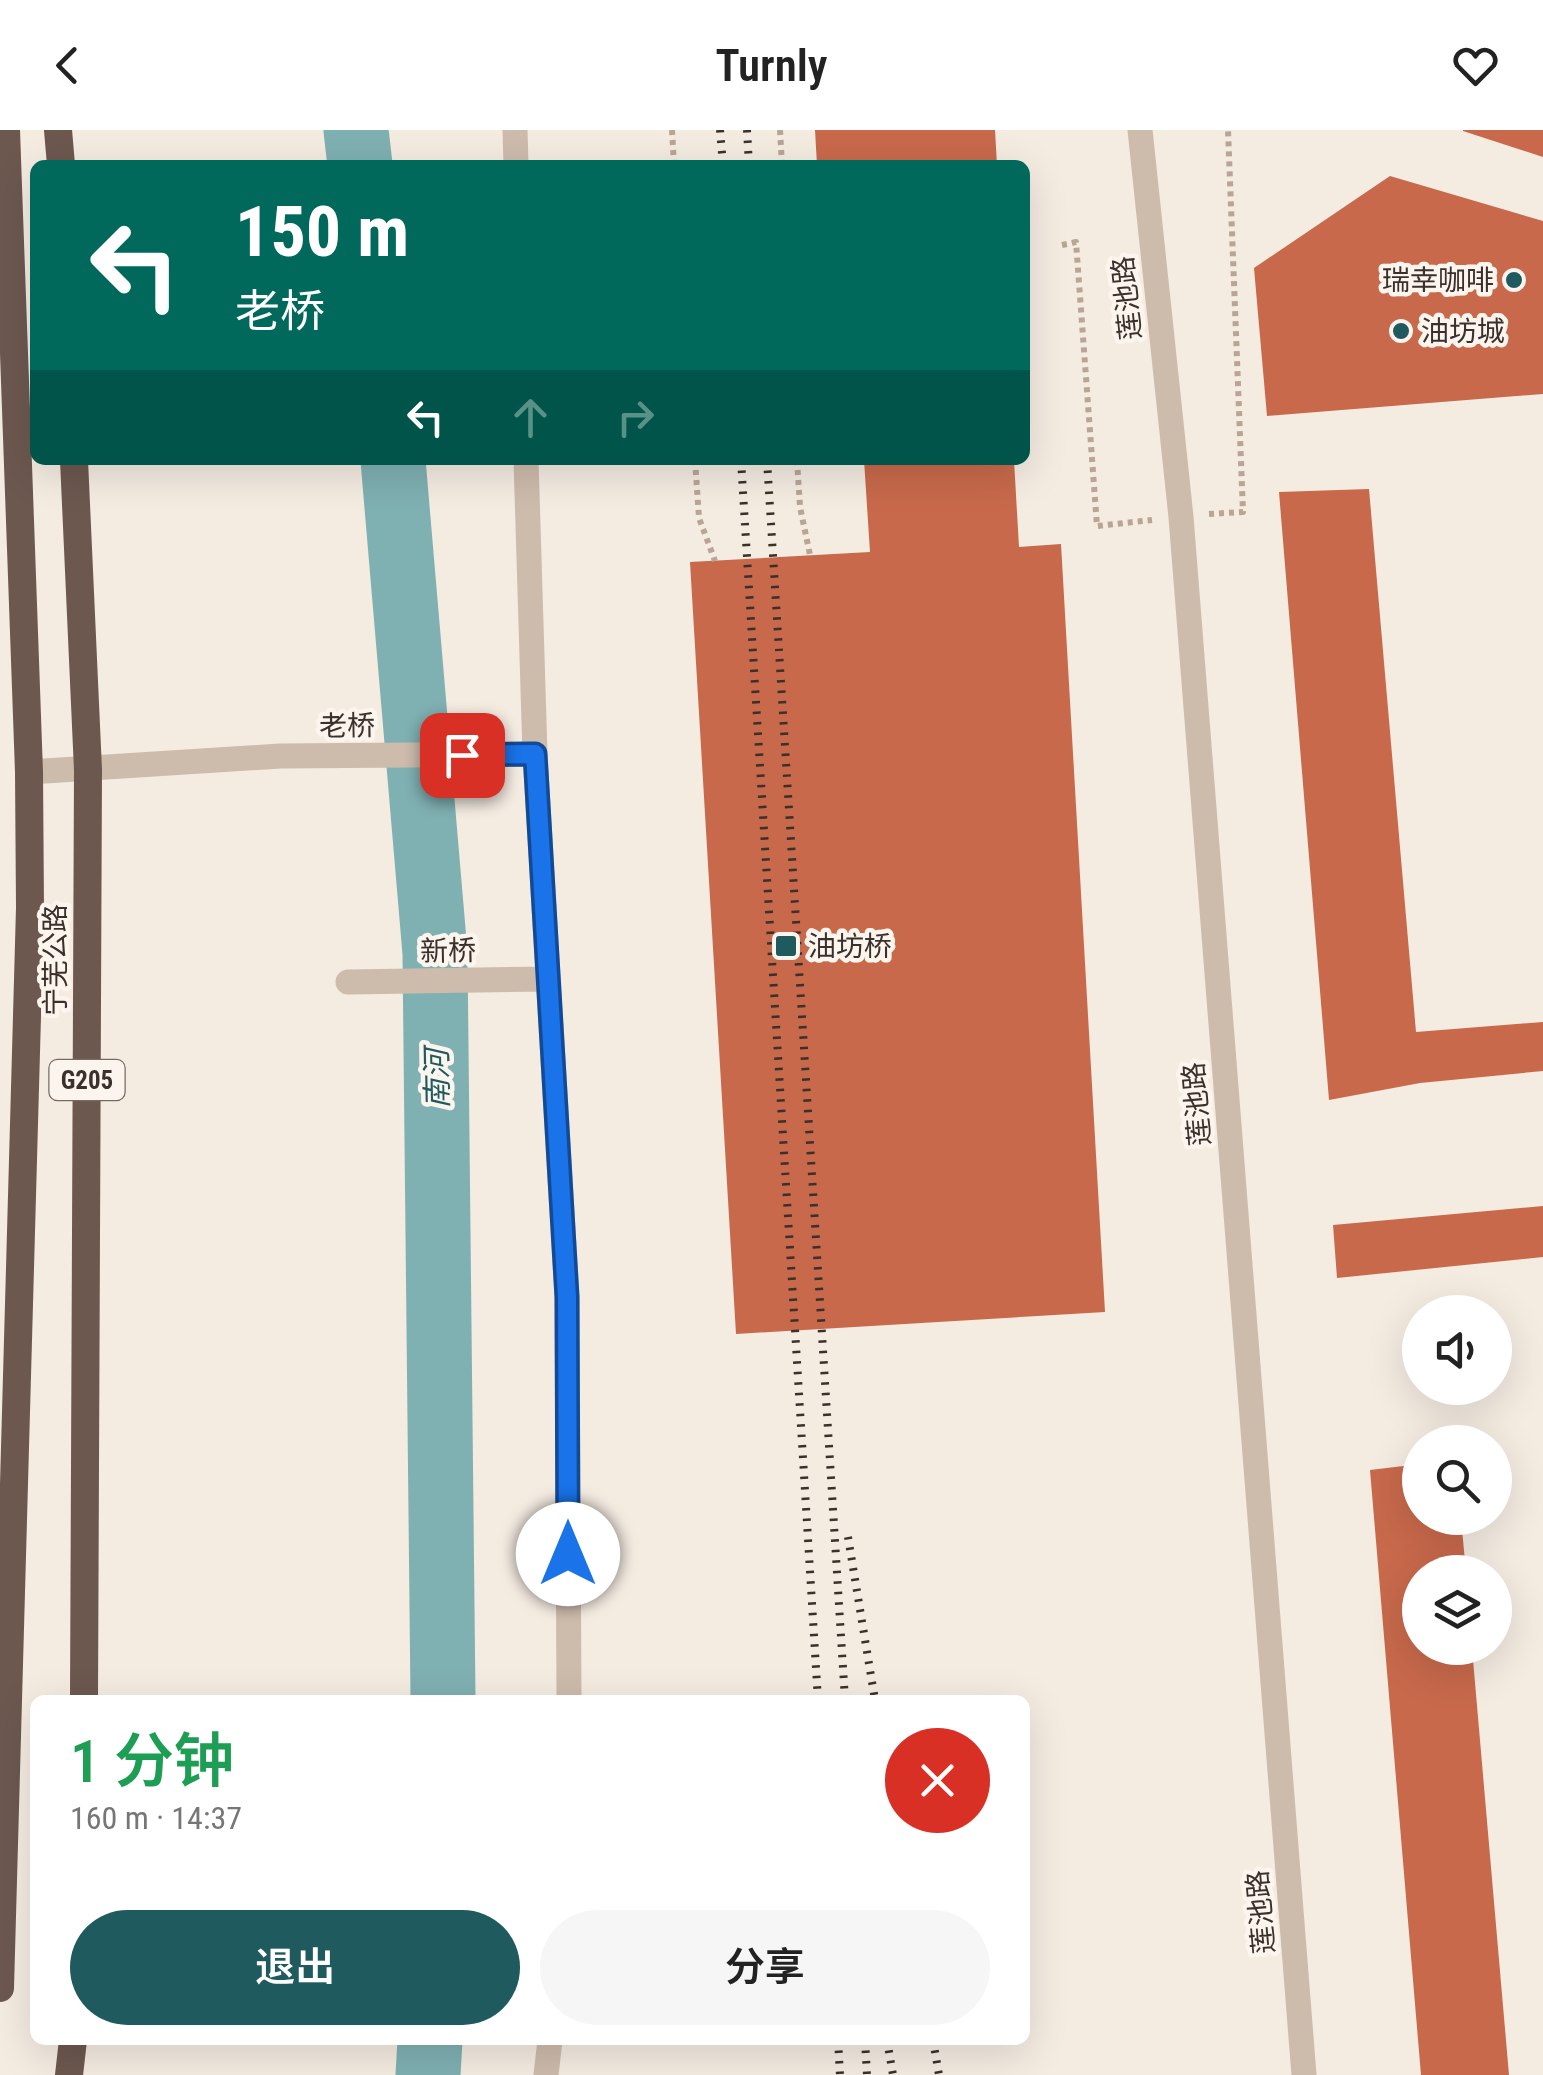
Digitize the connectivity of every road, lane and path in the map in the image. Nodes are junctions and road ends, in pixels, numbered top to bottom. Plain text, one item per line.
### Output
1 (6, 130) edge
2 (58, 130) edge
3 (515, 130) edge
4 (672, 130) edge
5 (780, 130) edge
6 (1140, 130) edge
7 (1228, 130) edge
8 (60, 160) edge
9 (516, 160) edge
10 (674, 160) edge
11 (782, 160) edge
12 (1062, 244) dead end
13 (74, 465) edge
14 (526, 465) edge
15 (695, 465) edge
16 (797, 465) edge
17 (1180, 517) junction
18 (810, 555) dead end
19 (715, 561) dead end
20 (535, 754) junction
21 (88, 770) junction
22 (29, 772) junction
23 (547, 979) junction
24 (348, 982) dead end
25 (84, 1695) edge
26 (569, 1695) edge
27 (0, 1988) edge
28 (72, 2045) edge
29 (549, 2045) edge
30 (68, 2075) edge
31 (546, 2075) edge
32 (1304, 2075) edge

1 - 22 highway, 宁芜公路 / G205
2 - 8 highway
3 - 9 street
4 - 10 path
5 - 11 path
6 - 17 street, 莲池路
7 - 17 path
12 - 17 path
13 - 21 highway, 宁芜公路 / G205
14 - 20 street
15 - 19 path
16 - 18 path
17 - 32 street, 莲池路
20 - 21 street, 老桥
20 - 23 street
21 - 22 street, 老桥
21 - 25 highway, 宁芜公路 / G205
22 - 27 highway, 宁芜公路 / G205
23 - 24 street, 新桥
23 - 26 street
28 - 30 highway
29 - 31 street

